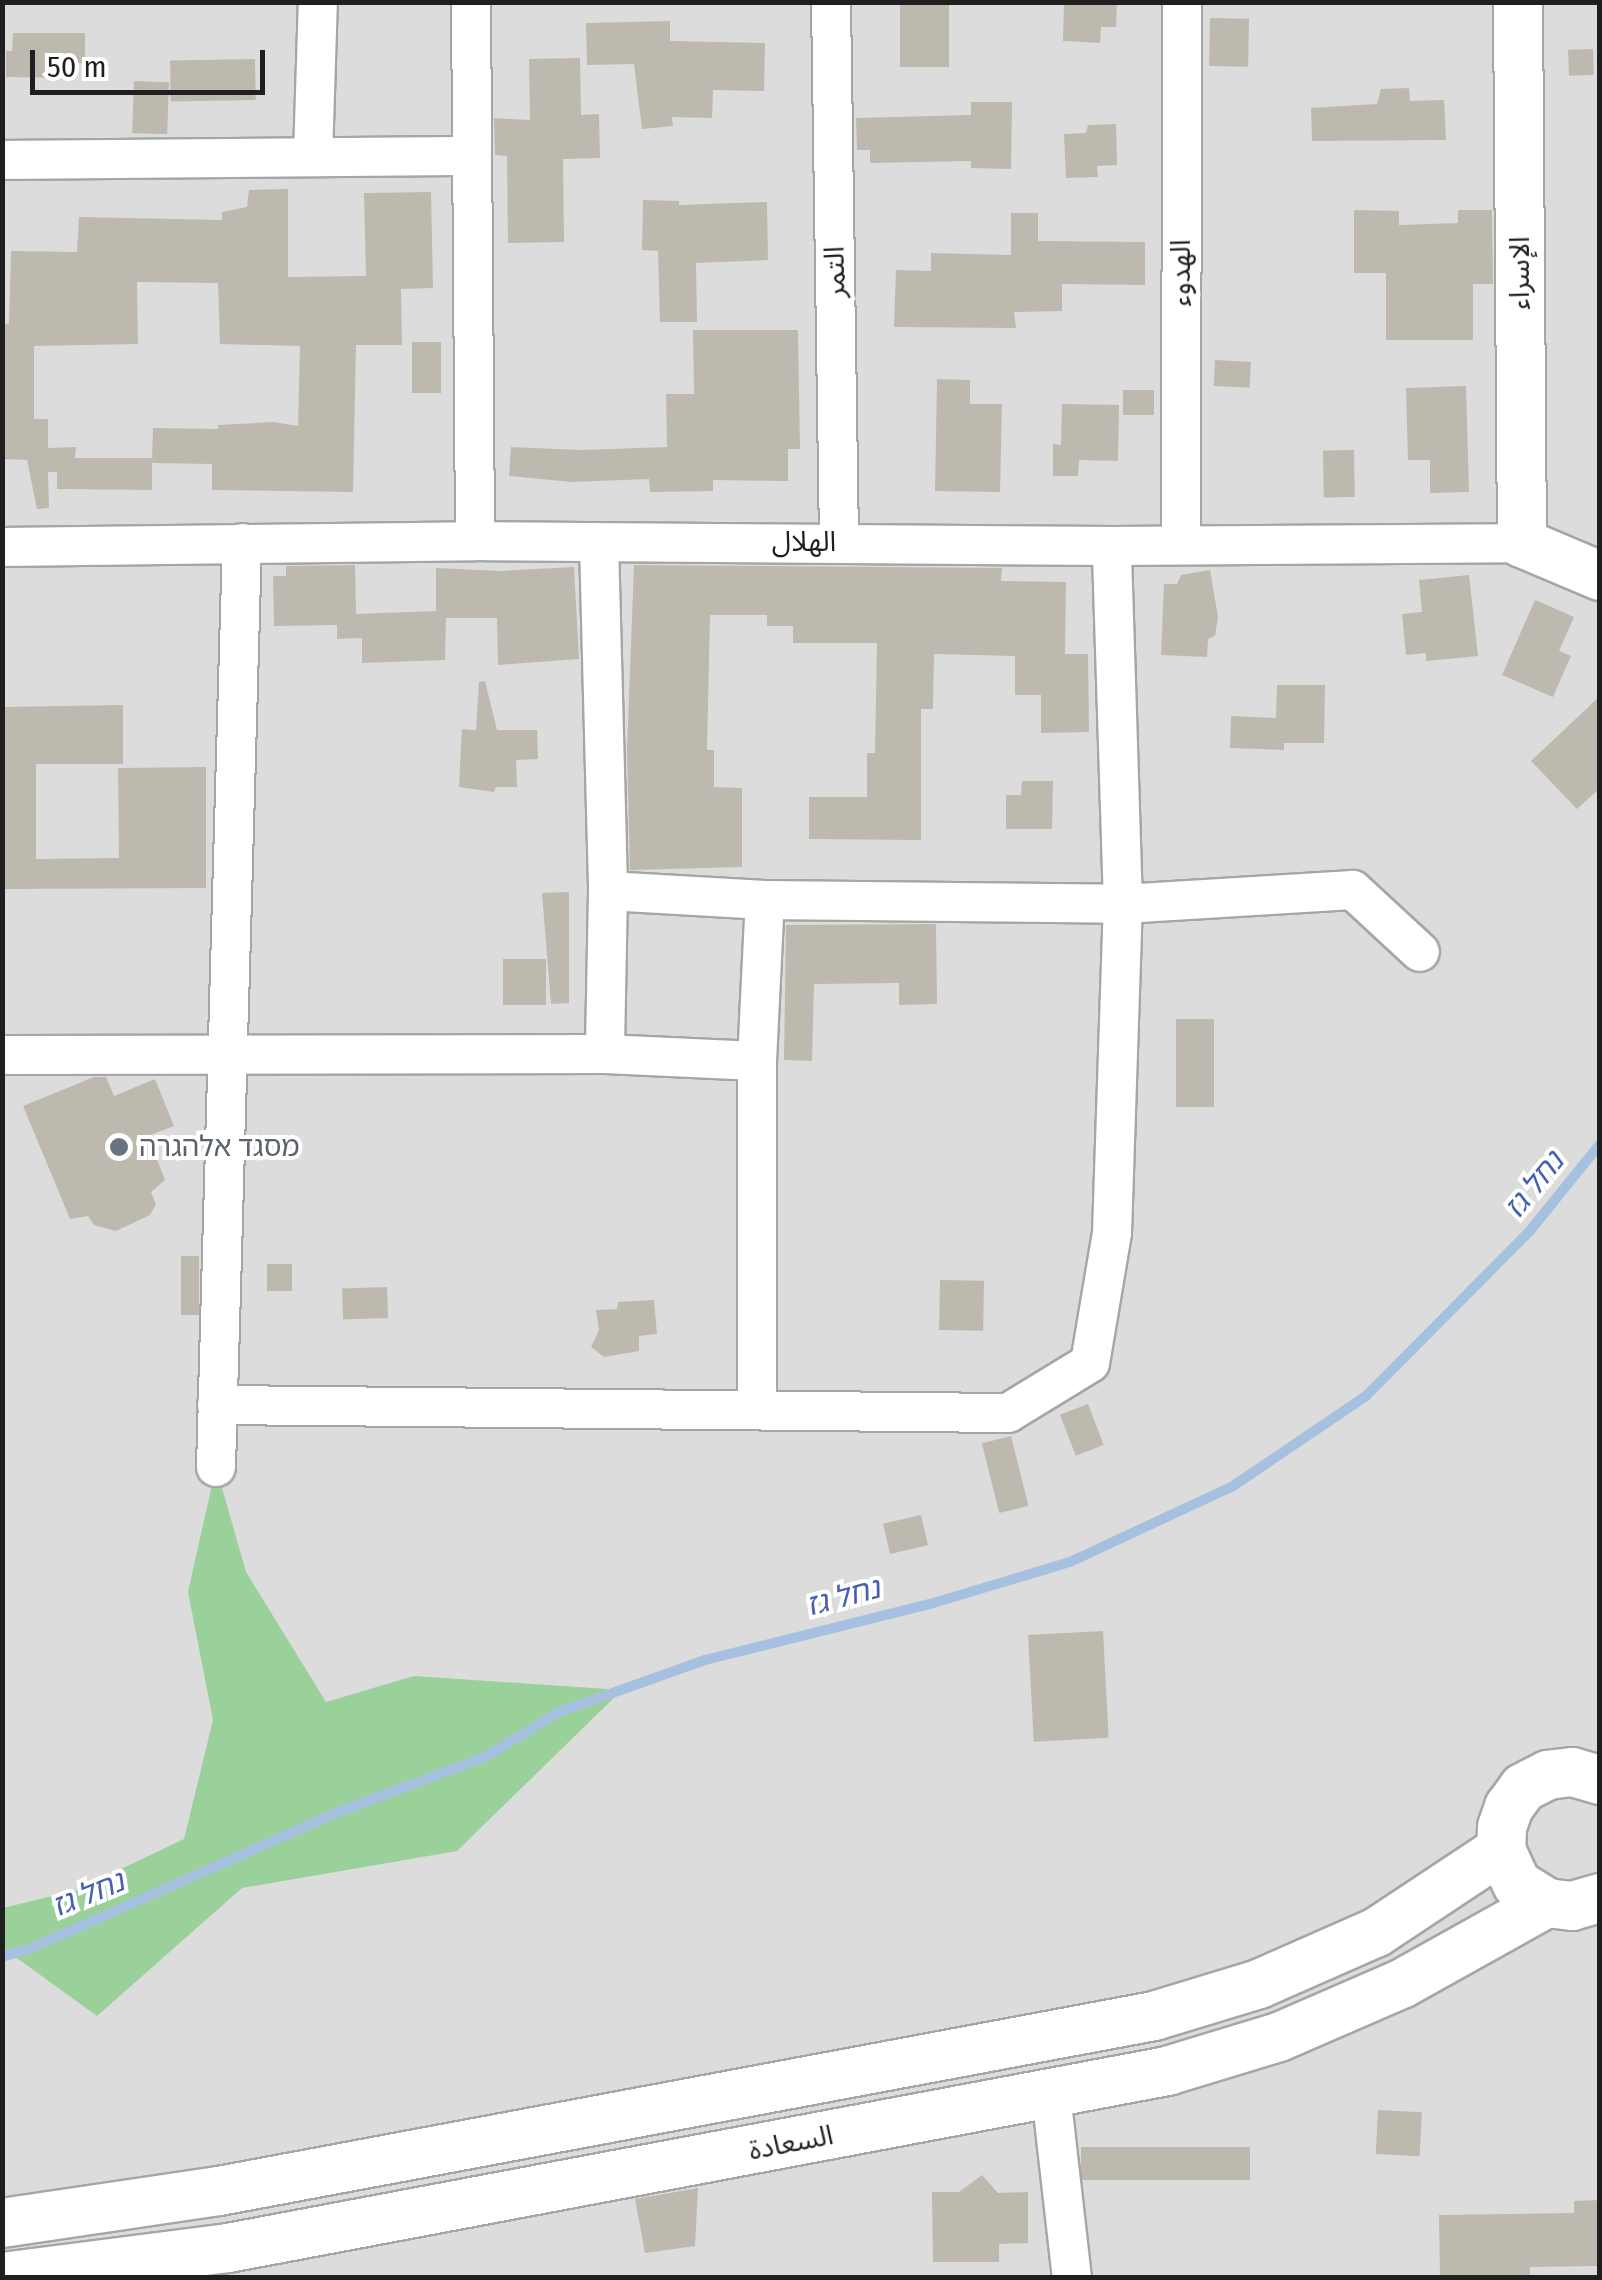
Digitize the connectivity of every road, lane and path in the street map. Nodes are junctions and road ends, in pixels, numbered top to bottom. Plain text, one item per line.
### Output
1 (318, 2) edge
2 (471, 2) edge
3 (831, 2) edge
4 (1182, 2) edge
5 (1518, 2) edge
6 (469, 156) junction
7 (313, 157) junction
8 (2, 160) edge
9 (476, 541) junction
10 (839, 541) junction
11 (242, 543) junction
12 (599, 543) junction
13 (1522, 543) junction
14 (1181, 544) junction
15 (1112, 546) junction
16 (2, 547) edge
17 (1600, 576) edge
18 (608, 890) junction
19 (765, 900) junction
20 (1123, 904) junction
21 (1420, 952) dead end
22 (227, 1054) junction
23 (604, 1054) junction
24 (2, 1055) edge
25 (757, 1061) junction
26 (217, 1405) junction
27 (757, 1410) junction
28 (216, 1466) dead end
29 (1600, 1780) edge
30 (1501, 1850) junction
31 (1600, 1898) edge
32 (1547, 1903) junction
33 (1051, 2094) junction
34 (2, 2223) edge
35 (228, 2262) edge
36 (2, 2277) edge
37 (1072, 2278) edge

1 - 7 street
2 - 6 street
3 - 10 street, التمر
4 - 14 street, الهدوء
5 - 13 street, الإسراء
6 - 7 street
6 - 9 street
7 - 8 street
9 - 11 street, الهلال
9 - 12 street, الهلال
10 - 12 street, الهلال
10 - 15 street, الهلال
11 - 16 street, الهلال
11 - 22 street
12 - 18 street
13 - 14 street, الهلال
13 - 17 street, الهلال
14 - 15 street, الهلال
15 - 20 street
18 - 19 street
18 - 23 street
19 - 20 street
19 - 25 street
20 - 21 street
20 - 27 street
22 - 23 street
22 - 24 street
22 - 26 street
23 - 25 street
25 - 27 street
26 - 27 street
26 - 28 street
29 - 30 street
30 - 32 street
30 - 34 street, السعادة
31 - 32 street
32 - 33 street, السعادة
33 - 35 street, السعادة
33 - 37 street
35 - 36 street, السعادة

